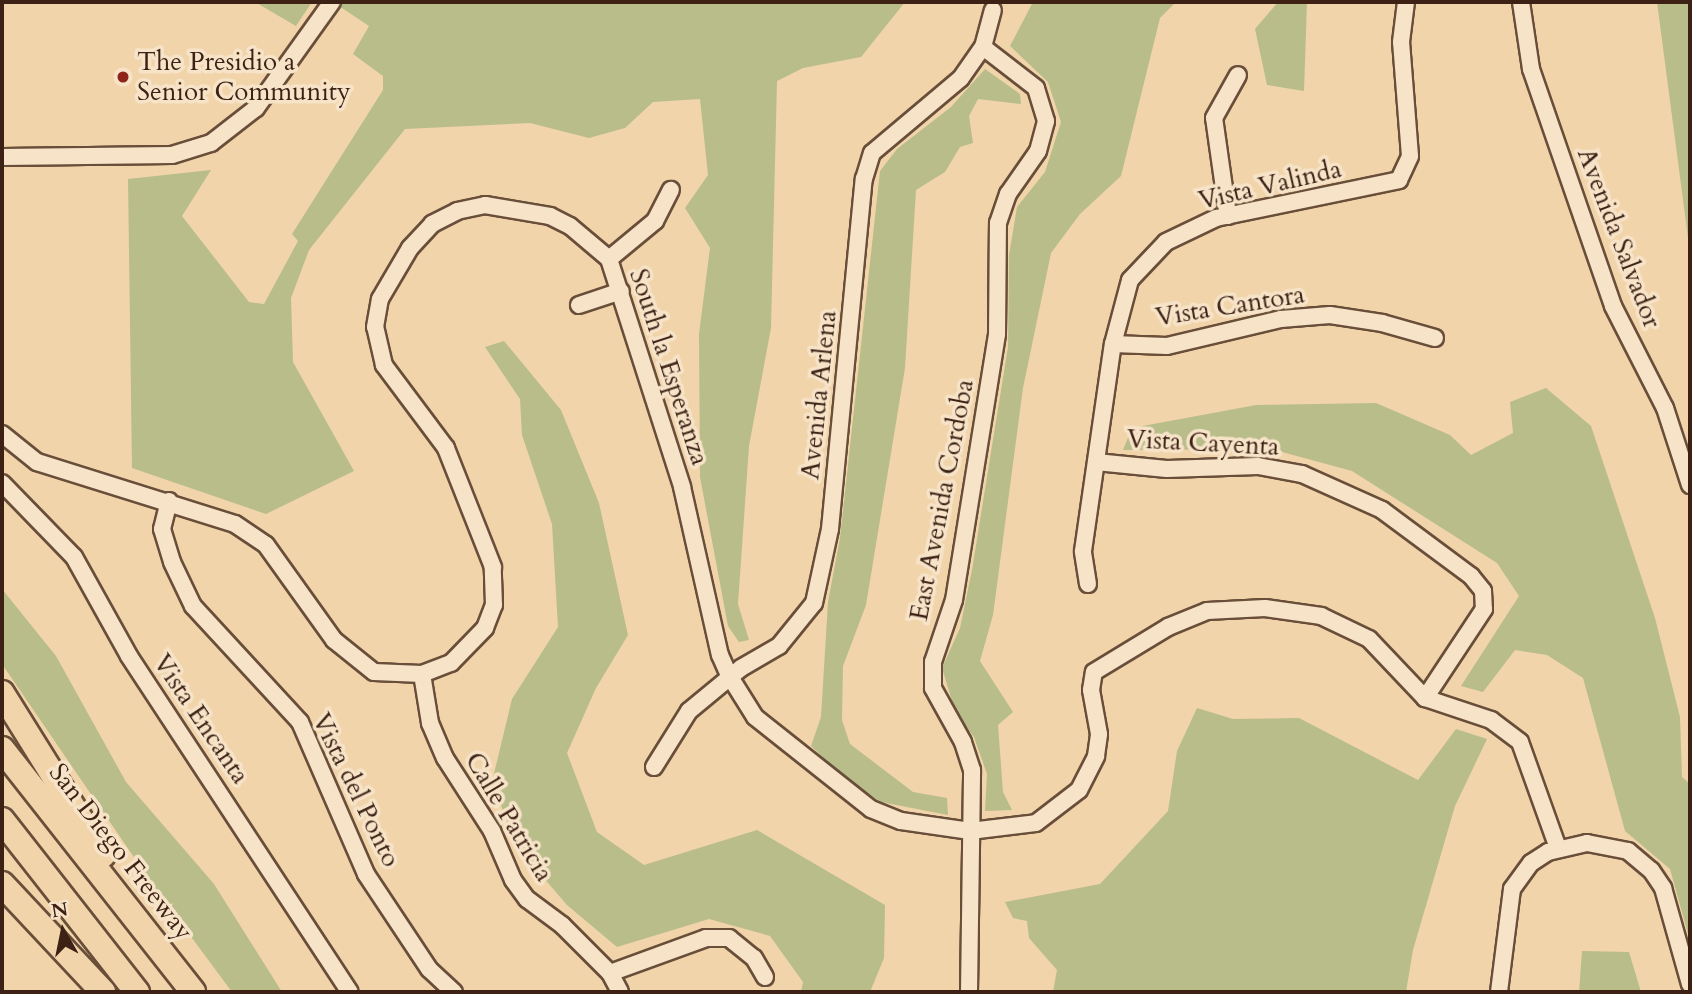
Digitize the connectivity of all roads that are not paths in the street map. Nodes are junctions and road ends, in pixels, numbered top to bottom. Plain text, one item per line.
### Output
1 (332, 2) edge
2 (1406, 2) edge
3 (1521, 2) edge
4 (993, 10) dead end
5 (983, 47) junction
6 (1238, 75) dead end
7 (2, 158) edge
8 (671, 190) dead end
9 (1228, 216) junction
10 (608, 259) junction
11 (621, 291) junction
12 (579, 305) dead end
13 (1436, 338) dead end
14 (1113, 344) junction
15 (2, 434) edge
16 (1096, 461) junction
17 (2, 483) edge
18 (1690, 485) edge
19 (169, 501) junction
20 (1088, 584) dead end
21 (422, 674) junction
22 (730, 677) junction
23 (2, 693) edge
24 (1425, 698) junction
25 (2, 749) edge
26 (654, 767) dead end
27 (2, 820) edge
28 (970, 831) junction
29 (1558, 848) junction
30 (2, 884) edge
31 (165, 953) junction
32 (610, 973) junction
33 (765, 977) dead end
34 (1690, 984) edge
35 (103, 992) edge
36 (137, 992) edge
37 (192, 992) edge
38 (350, 992) edge
39 (454, 992) edge
40 (620, 992) edge
41 (969, 992) edge
42 (1499, 992) edge

1 - 7 street
2 - 9 street, Vista Valinda
3 - 18 street, Avenida Salvador
4 - 5 street, Avenida Arlena
5 - 22 street, Avenida Arlena
5 - 28 street, East Avenida Cordoba
6 - 9 street
8 - 10 street
9 - 14 street, Vista Valinda
10 - 11 street, South la Esperanza
10 - 21 street, South la Esperanza
11 - 12 street
11 - 22 street, South la Esperanza
13 - 14 street, Vista Cantora
14 - 16 street, Vista Valinda
15 - 19 street, South la Esperanza
16 - 20 street, Vista Valinda
16 - 24 street, Vista Cayenta
17 - 38 street, Vista Encanta
19 - 21 street, South la Esperanza
19 - 39 street, Vista del Ponto
21 - 32 street, Calle Patricia
22 - 26 street, Avenida Arlena
22 - 28 street, South la Esperanza
23 - 31 highway
24 - 28 street, South la Esperanza
24 - 29 street
25 - 31 highway, San Diego Freeway
27 - 36 highway
28 - 41 street, East Avenida Cordoba
29 - 34 street
29 - 42 street
30 - 35 highway
31 - 37 highway, San Diego Freeway
32 - 33 street
32 - 40 street, Calle Patricia

